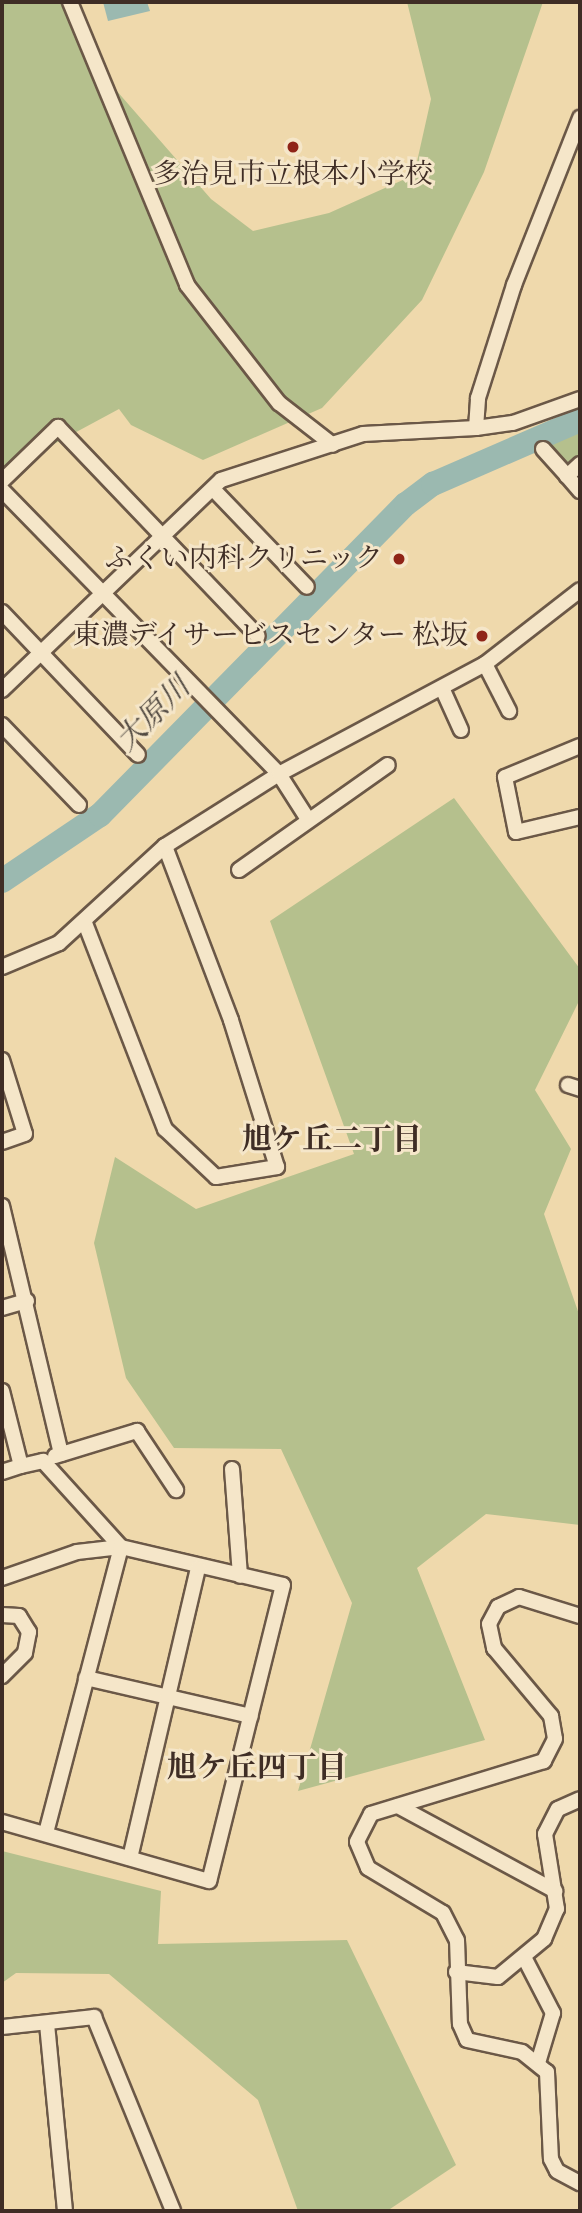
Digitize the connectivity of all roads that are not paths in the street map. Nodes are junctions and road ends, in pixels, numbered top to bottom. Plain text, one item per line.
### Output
1 (70, 2) edge
2 (580, 118) edge
3 (580, 399) edge
4 (476, 428) junction
5 (333, 445) junction
6 (543, 449) dead end
7 (580, 464) edge
8 (567, 476) junction
9 (2, 481) edge
10 (2, 490) edge
11 (214, 490) junction
12 (580, 491) edge
13 (164, 536) junction
14 (307, 587) dead end
15 (580, 590) edge
16 (104, 595) junction
17 (2, 612) edge
18 (258, 636) dead end
19 (41, 653) junction
20 (485, 664) junction
21 (442, 688) junction
22 (2, 690) edge
23 (509, 711) dead end
24 (2, 725) edge
25 (461, 730) dead end
26 (580, 746) edge
27 (138, 755) dead end
28 (388, 765) dead end
29 (279, 774) junction
30 (79, 805) dead end
31 (580, 817) edge
32 (307, 818) junction
33 (165, 846) junction
34 (239, 870) dead end
35 (85, 923) junction
36 (3, 962) edge
37 (2, 1060) edge
38 (2, 1142) edge
39 (2, 1206) edge
40 (27, 1301) junction
41 (2, 1308) edge
42 (2, 1391) edge
43 (61, 1454) junction
44 (43, 1461) junction
45 (21, 1466) junction
46 (232, 1469) dead end
47 (2, 1472) edge
48 (176, 1490) dead end
49 (121, 1547) junction
50 (198, 1567) junction
51 (240, 1576) junction
52 (2, 1578) edge
53 (2, 1615) edge
54 (579, 1617) edge
55 (3, 1670) edge
56 (86, 1678) junction
57 (168, 1696) junction
58 (251, 1716) junction
59 (580, 1799) edge
60 (398, 1806) junction
61 (2, 1822) edge
62 (46, 1833) junction
63 (130, 1858) junction
64 (555, 1891) junction
65 (525, 1959) junction
66 (456, 1972) junction
67 (47, 2024) junction
68 (2, 2027) edge
69 (538, 2063) junction
70 (580, 2183) edge
71 (65, 2211) edge
72 (173, 2211) edge

1 - 5 street
2 - 4 street
3 - 4 street
4 - 5 street
5 - 11 street
6 - 8 street
7 - 8 street
8 - 12 street
9 - 13 street
10 - 16 street
11 - 13 street
11 - 14 street
13 - 16 street
13 - 18 street
15 - 20 street
16 - 19 street
16 - 29 street
17 - 19 street
19 - 22 street
19 - 27 street
20 - 21 street
20 - 23 street
21 - 25 street
21 - 29 street
24 - 30 street
26 - 31 street
28 - 32 street
29 - 32 street
29 - 33 street
32 - 34 street
33 - 35 street
33 - 35 street
35 - 36 street
37 - 38 street
39 - 40 street
40 - 41 street
40 - 43 street
42 - 45 street
43 - 44 street
43 - 48 street
44 - 45 street
44 - 49 street
45 - 47 street
46 - 51 street
49 - 50 street
49 - 52 street
49 - 56 street
50 - 51 street
50 - 57 street
51 - 58 street
53 - 55 street
54 - 60 street
56 - 57 street
56 - 62 street
57 - 58 street
57 - 63 street
58 - 63 street
59 - 64 street
60 - 64 street
60 - 66 street
61 - 62 street
62 - 63 street
64 - 65 street
65 - 66 street
65 - 69 street
66 - 69 street
67 - 68 street
67 - 71 street
67 - 72 street
69 - 70 street

